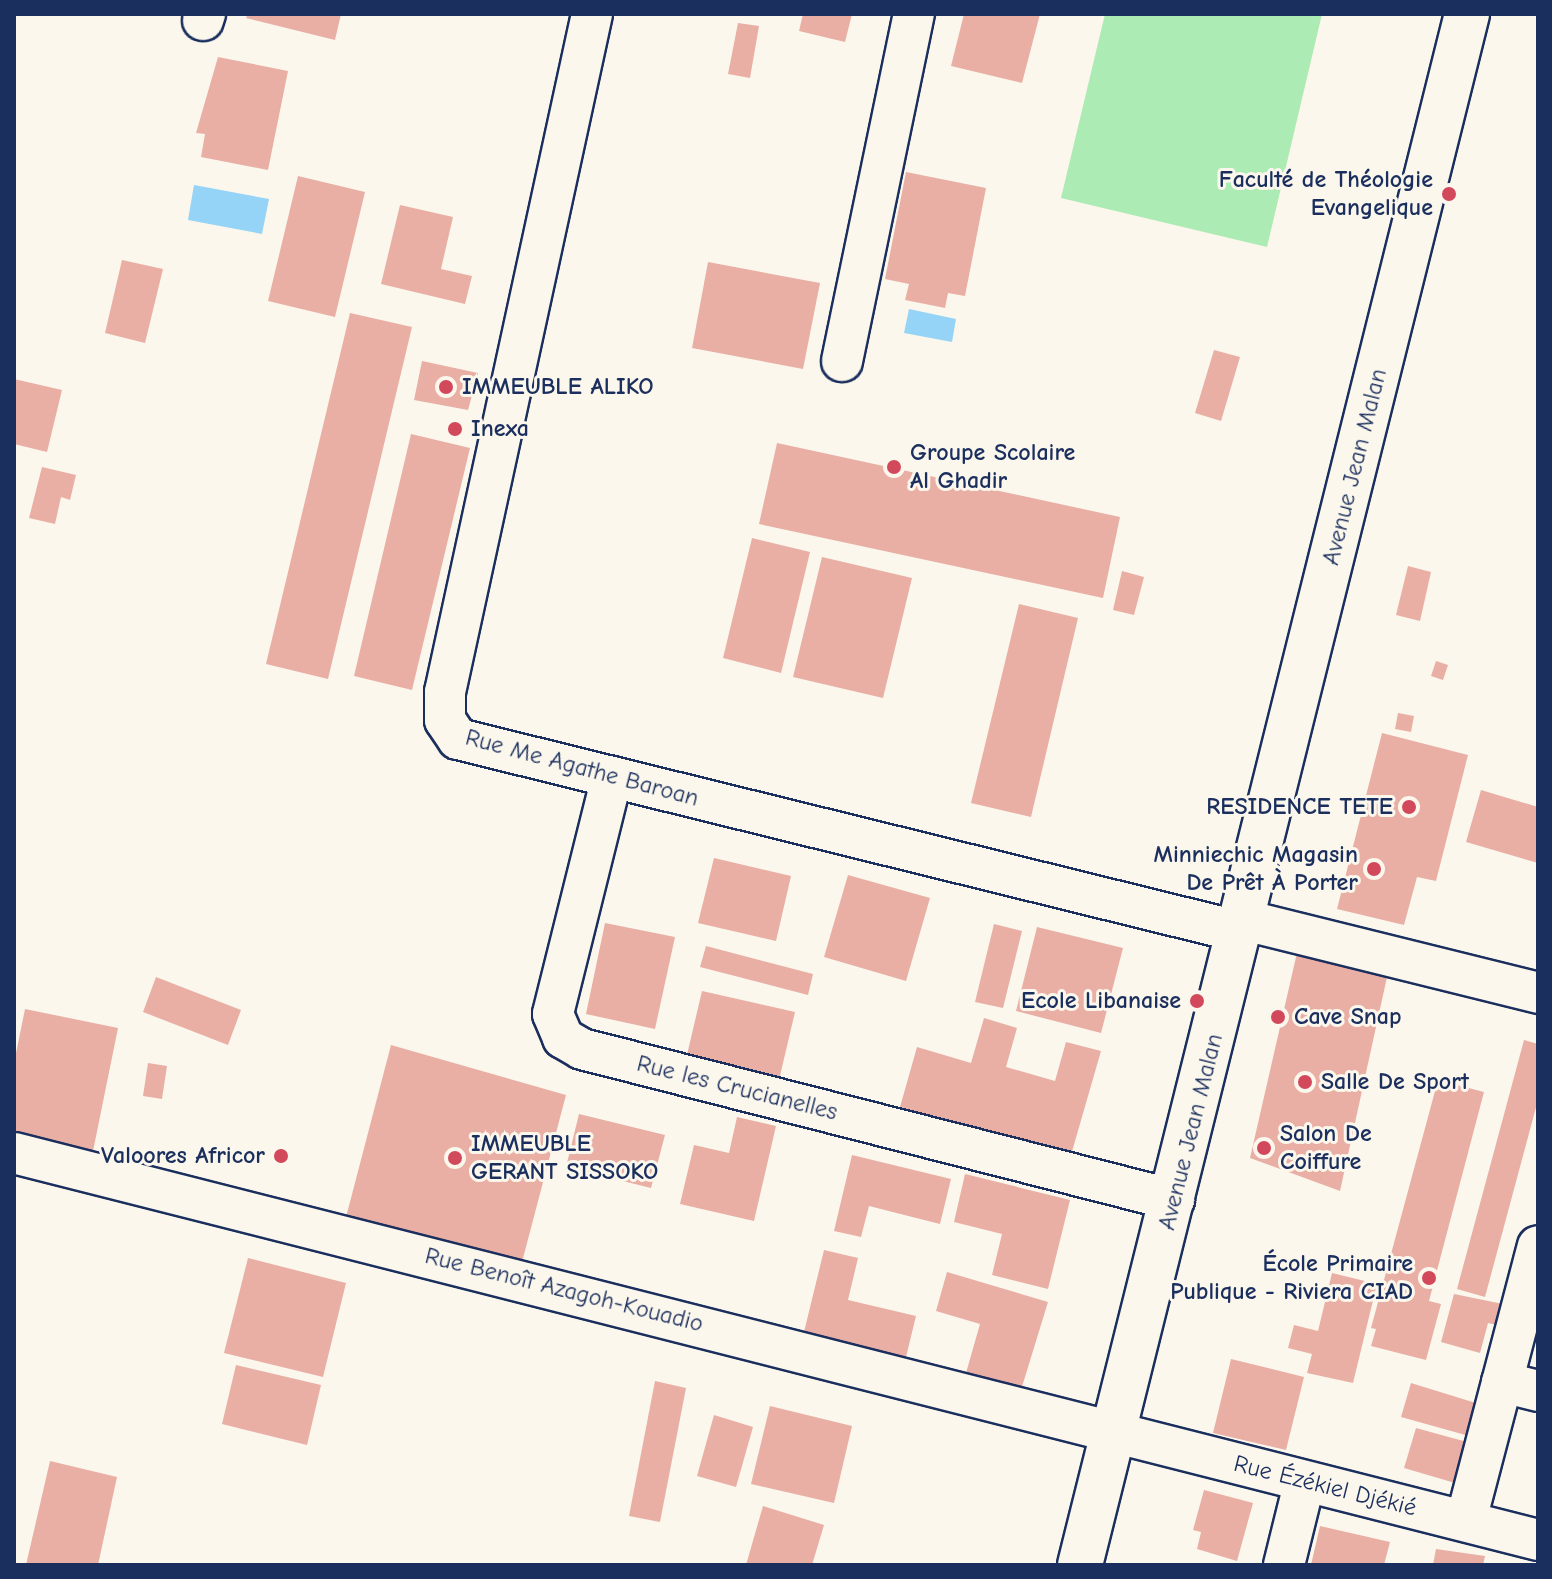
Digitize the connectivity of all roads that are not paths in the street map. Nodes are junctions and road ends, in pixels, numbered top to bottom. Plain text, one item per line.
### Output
1 (592, 14) edge
2 (914, 14) edge
3 (1467, 14) edge
4 (842, 361) dead end
5 (612, 777) junction
6 (1242, 926) junction
7 (1538, 993) edge
8 (14, 1153) edge
9 (1174, 1200) junction
10 (1538, 1246) edge
11 (1520, 1387) edge
12 (1113, 1429) junction
13 (1304, 1484) junction
14 (1466, 1520) junction
15 (1538, 1540) edge
16 (1538, 1550) edge
17 (1080, 1565) edge
18 (1284, 1565) edge
19 (1535, 1565) edge

1 - 5 street, Rue Me Agathe Baroan
2 - 4 street
3 - 6 main road, Avenue Jean Malan
5 - 6 street, Rue Me Agathe Baroan
5 - 9 street, Rue les Crucianelles
6 - 7 street, Rue Me Agathe Baroan
6 - 9 main road, Avenue Jean Malan
8 - 12 street, Rue Benoît Azagoh-Kouadio
9 - 12 main road, Avenue Jean Malan
10 - 11 street
11 - 14 street
12 - 13 street, Rue Ézékiel Djékié
12 - 17 main road, Avenue Jean Malan
13 - 14 street, Rue Ézékiel Djékié
13 - 18 street
14 - 15 street, Rue Ézékiel Djékié
16 - 19 street

